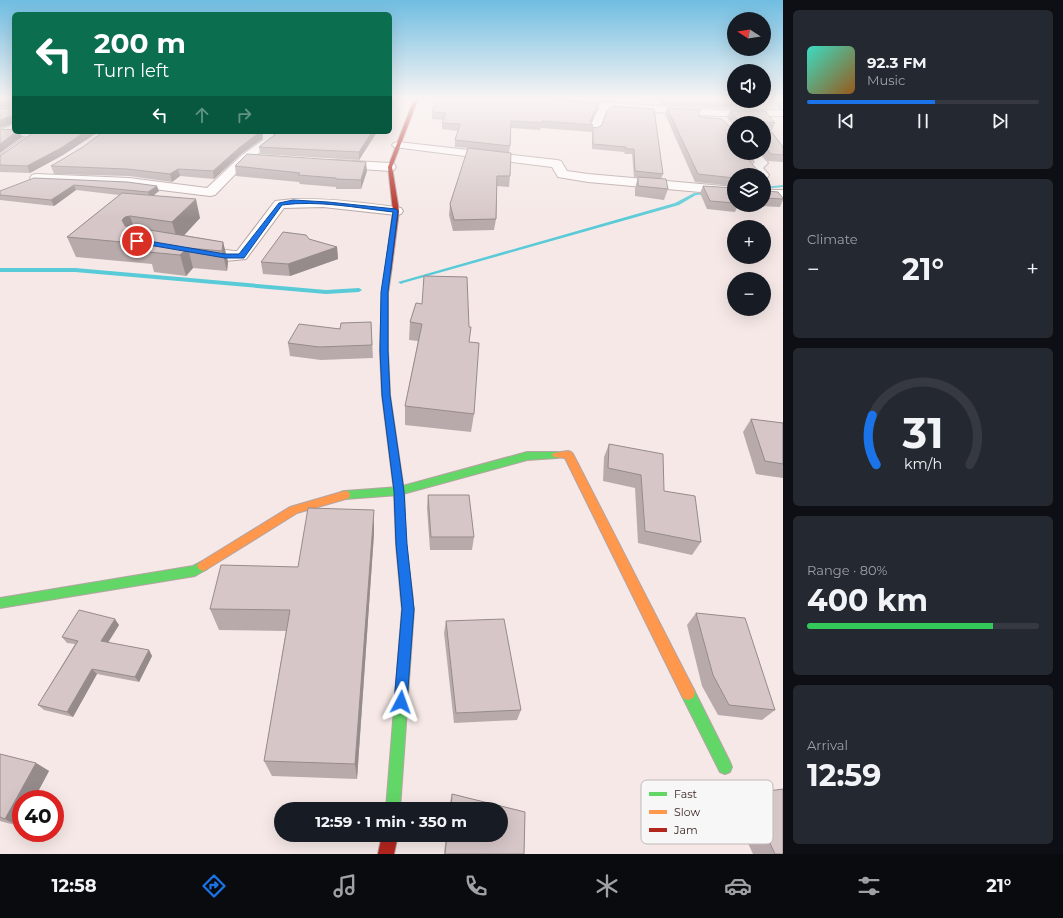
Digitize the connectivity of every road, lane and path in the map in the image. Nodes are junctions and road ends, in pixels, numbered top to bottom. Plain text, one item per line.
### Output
1 (29, 139) edge
2 (269, 139) edge
3 (400, 139) edge
4 (398, 145) junction
5 (2, 158) edge
6 (245, 158) junction
7 (260, 159) edge
8 (759, 160) edge
9 (327, 164) edge
10 (390, 167) junction
11 (755, 168) edge
12 (53, 170) edge
13 (727, 190) edge
14 (771, 193) edge
15 (783, 194) edge
16 (396, 211) junction
17 (181, 249) edge
18 (399, 491) junction
19 (0, 603) edge
20 (725, 767) dead end
21 (394, 802) edge
22 (389, 842) edge
23 (386, 854) edge

1 - 5 street
2 - 6 street
3 - 4 street
4 - 10 street
4 - 13 street
6 - 7 street
6 - 12 street
8 - 11 street
9 - 10 street
10 - 16 street
14 - 15 street
16 - 17 street
16 - 18 street
18 - 19 street
18 - 20 street
18 - 21 street
22 - 23 street

